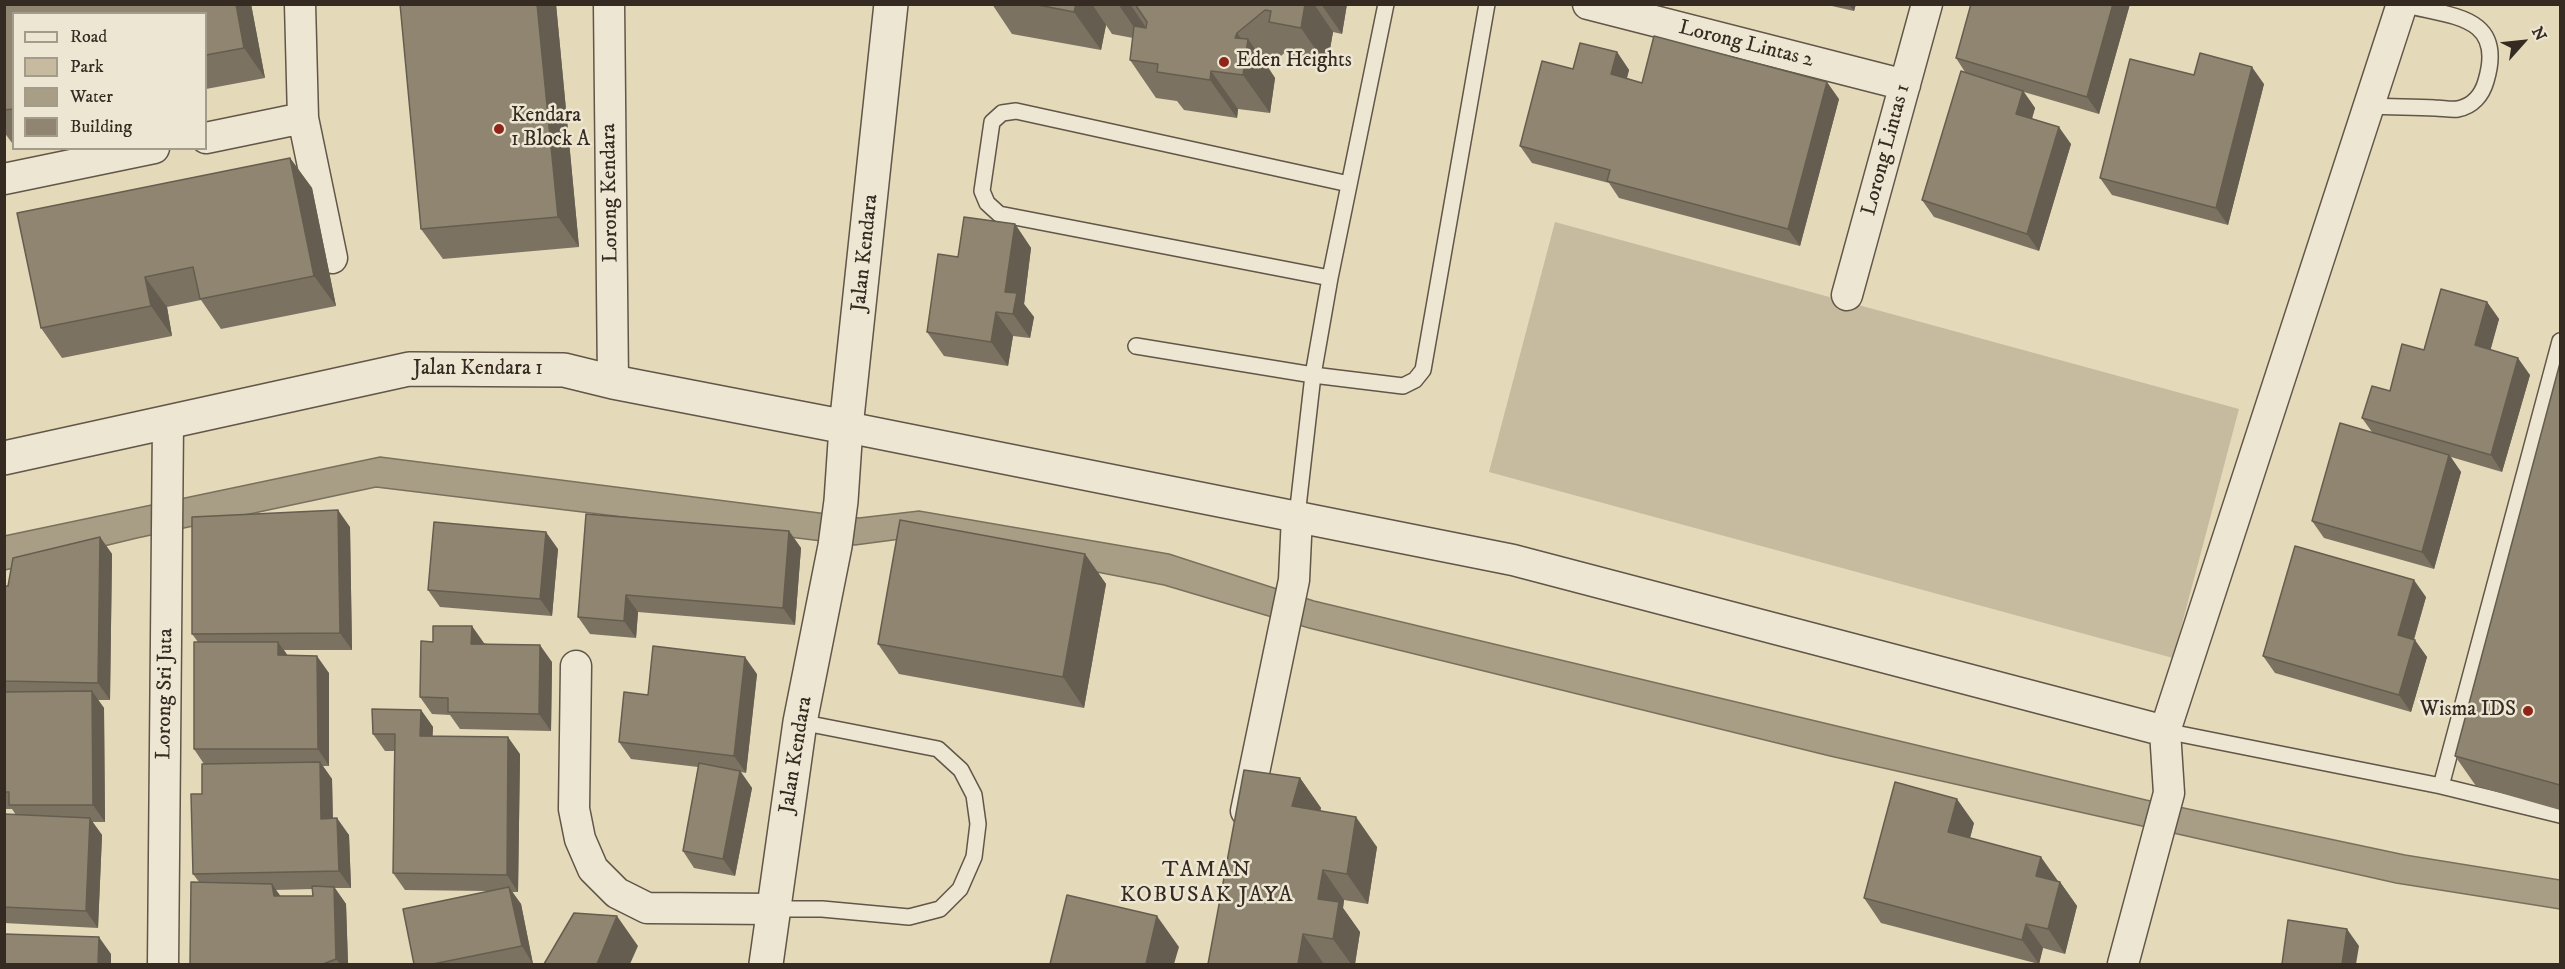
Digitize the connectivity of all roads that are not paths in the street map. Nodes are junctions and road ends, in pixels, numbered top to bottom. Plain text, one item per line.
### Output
1 (300, 4) edge
2 (609, 4) edge
3 (891, 4) edge
4 (1386, 4) edge
5 (1487, 4) edge
6 (1588, 4) edge
7 (1927, 4) edge
8 (2402, 4) edge
9 (1905, 85) junction
10 (2370, 106) junction
11 (303, 118) junction
12 (207, 138) edge
13 (144, 150) edge
14 (4, 179) edge
15 (1349, 184) junction
16 (332, 258) dead end
17 (1330, 278) junction
18 (1848, 295) dead end
19 (2560, 341) edge
20 (1136, 346) dead end
21 (1313, 375) junction
22 (612, 382) junction
23 (168, 423) junction
24 (846, 427) junction
25 (4, 458) edge
26 (1296, 516) junction
27 (576, 666) dead end
28 (800, 722) junction
29 (2164, 731) junction
30 (2441, 786) junction
31 (2560, 815) edge
32 (1240, 838) edge
33 (775, 909) junction
34 (163, 964) edge
35 (766, 964) edge
36 (2123, 964) edge

1 - 11 street
2 - 22 street, Lorong Kendara
3 - 24 street, Jalan Kendara
4 - 15 lane
5 - 21 lane
6 - 9 street, Lorong Lintas 2
7 - 9 street, Lorong Lintas 1
8 - 10 street
8 - 10 lane
9 - 18 street, Lorong Lintas 1
10 - 29 street
11 - 12 street
11 - 16 street
13 - 14 street
15 - 17 lane
15 - 17 lane
17 - 21 lane
19 - 30 lane
20 - 21 lane
21 - 26 lane
22 - 23 street, Jalan Kendara 1
22 - 24 street, Jalan Kendara 1
23 - 25 street, Jalan Kendara 1
23 - 34 street, Lorong Sri Juta
24 - 26 street
24 - 28 street, Jalan Kendara
26 - 29 street
26 - 32 street
27 - 33 street
28 - 33 street, Jalan Kendara
28 - 33 lane
29 - 30 lane
29 - 36 street
30 - 31 lane
33 - 35 street, Jalan Kendara

